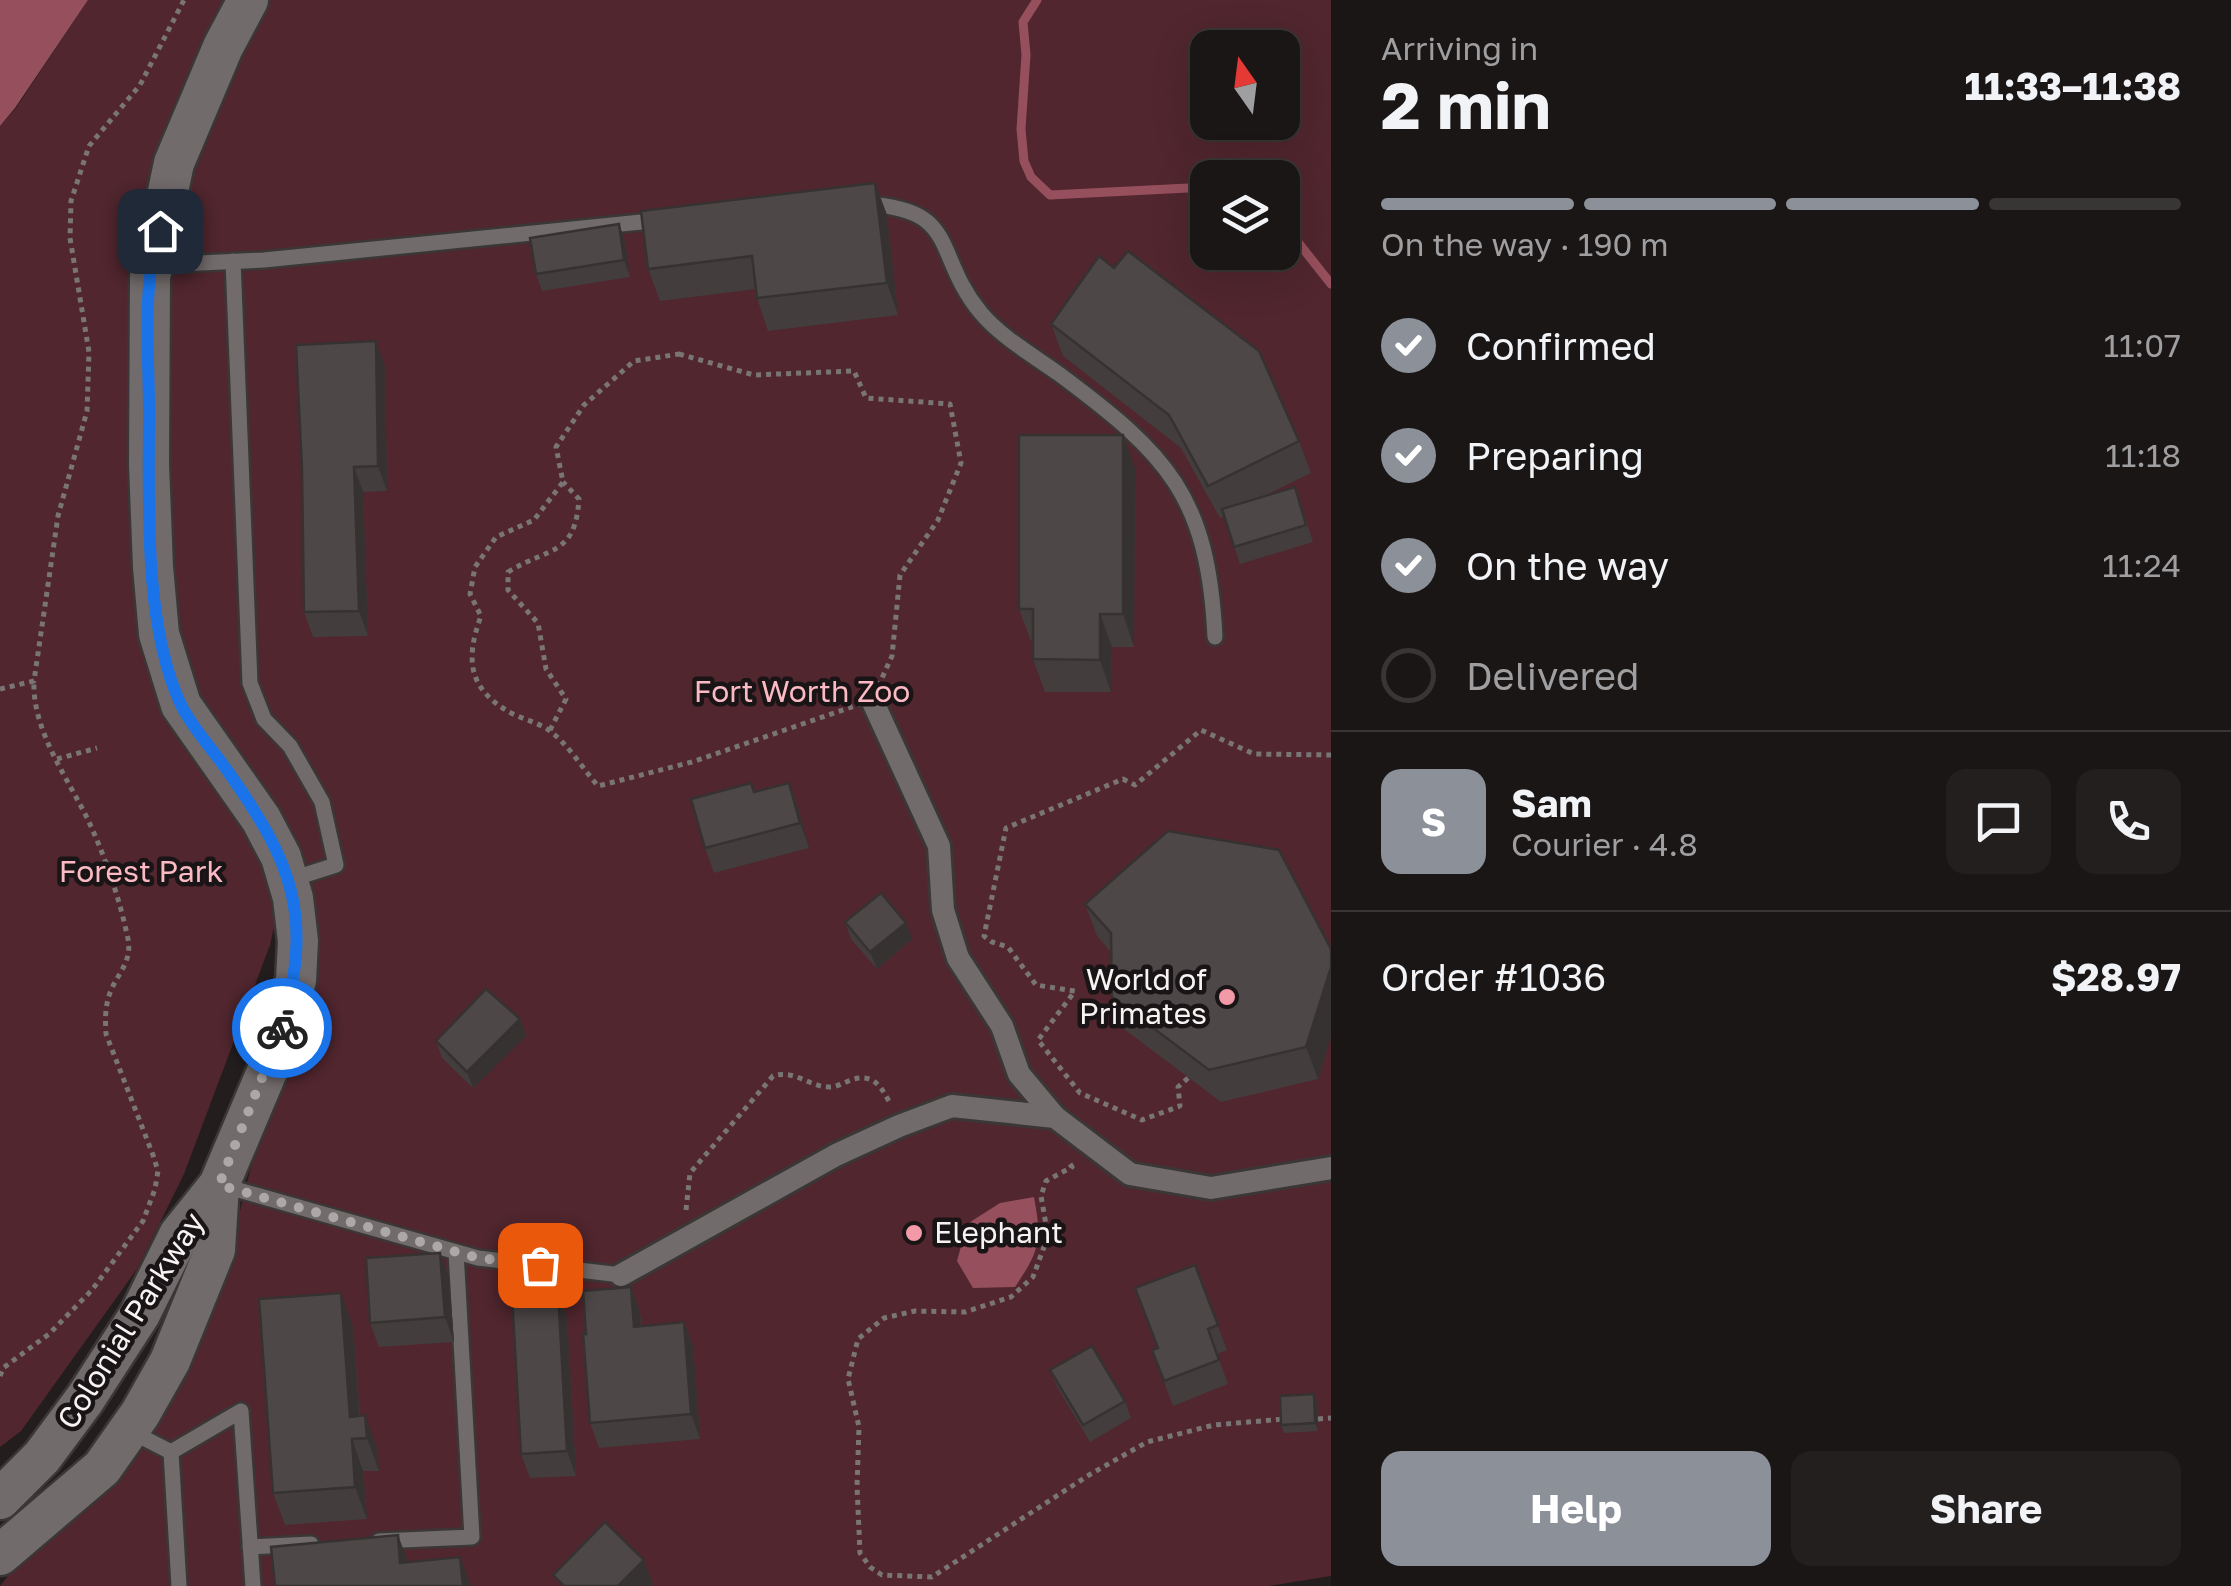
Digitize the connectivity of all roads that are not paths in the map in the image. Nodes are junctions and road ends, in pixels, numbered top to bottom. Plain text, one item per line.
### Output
1 (248, 0) edge
2 (849, 203) edge
3 (674, 218) edge
4 (233, 262) junction
5 (152, 265) junction
6 (1214, 637) dead end
7 (872, 700) road end
8 (288, 880) junction
9 (1048, 1116) junction
10 (1331, 1168) edge
11 (219, 1185) junction
12 (456, 1252) junction
13 (621, 1275) joint
14 (128, 1431) junction
15 (170, 1452) junction
16 (0, 1498) edge
17 (361, 1542) edge
18 (324, 1544) edge
19 (250, 1547) junction
20 (0, 1555) edge
21 (178, 1586) edge
22 (252, 1586) edge

1 - 5 street, Colonial Parkway
2 - 6 lane
3 - 4 lane
4 - 5 lane
4 - 8 lane
5 - 8 street, Colonial Parkway
7 - 9 street
8 - 11 street, Colonial Parkway
9 - 10 street
9 - 13 street
11 - 12 lane
11 - 14 street, Colonial Parkway
11 - 16 street, Colonial Parkway
12 - 13 lane
12 - 17 lane
14 - 15 lane
14 - 20 street, Colonial Parkway
15 - 19 lane
15 - 21 lane
18 - 19 lane
19 - 22 lane

